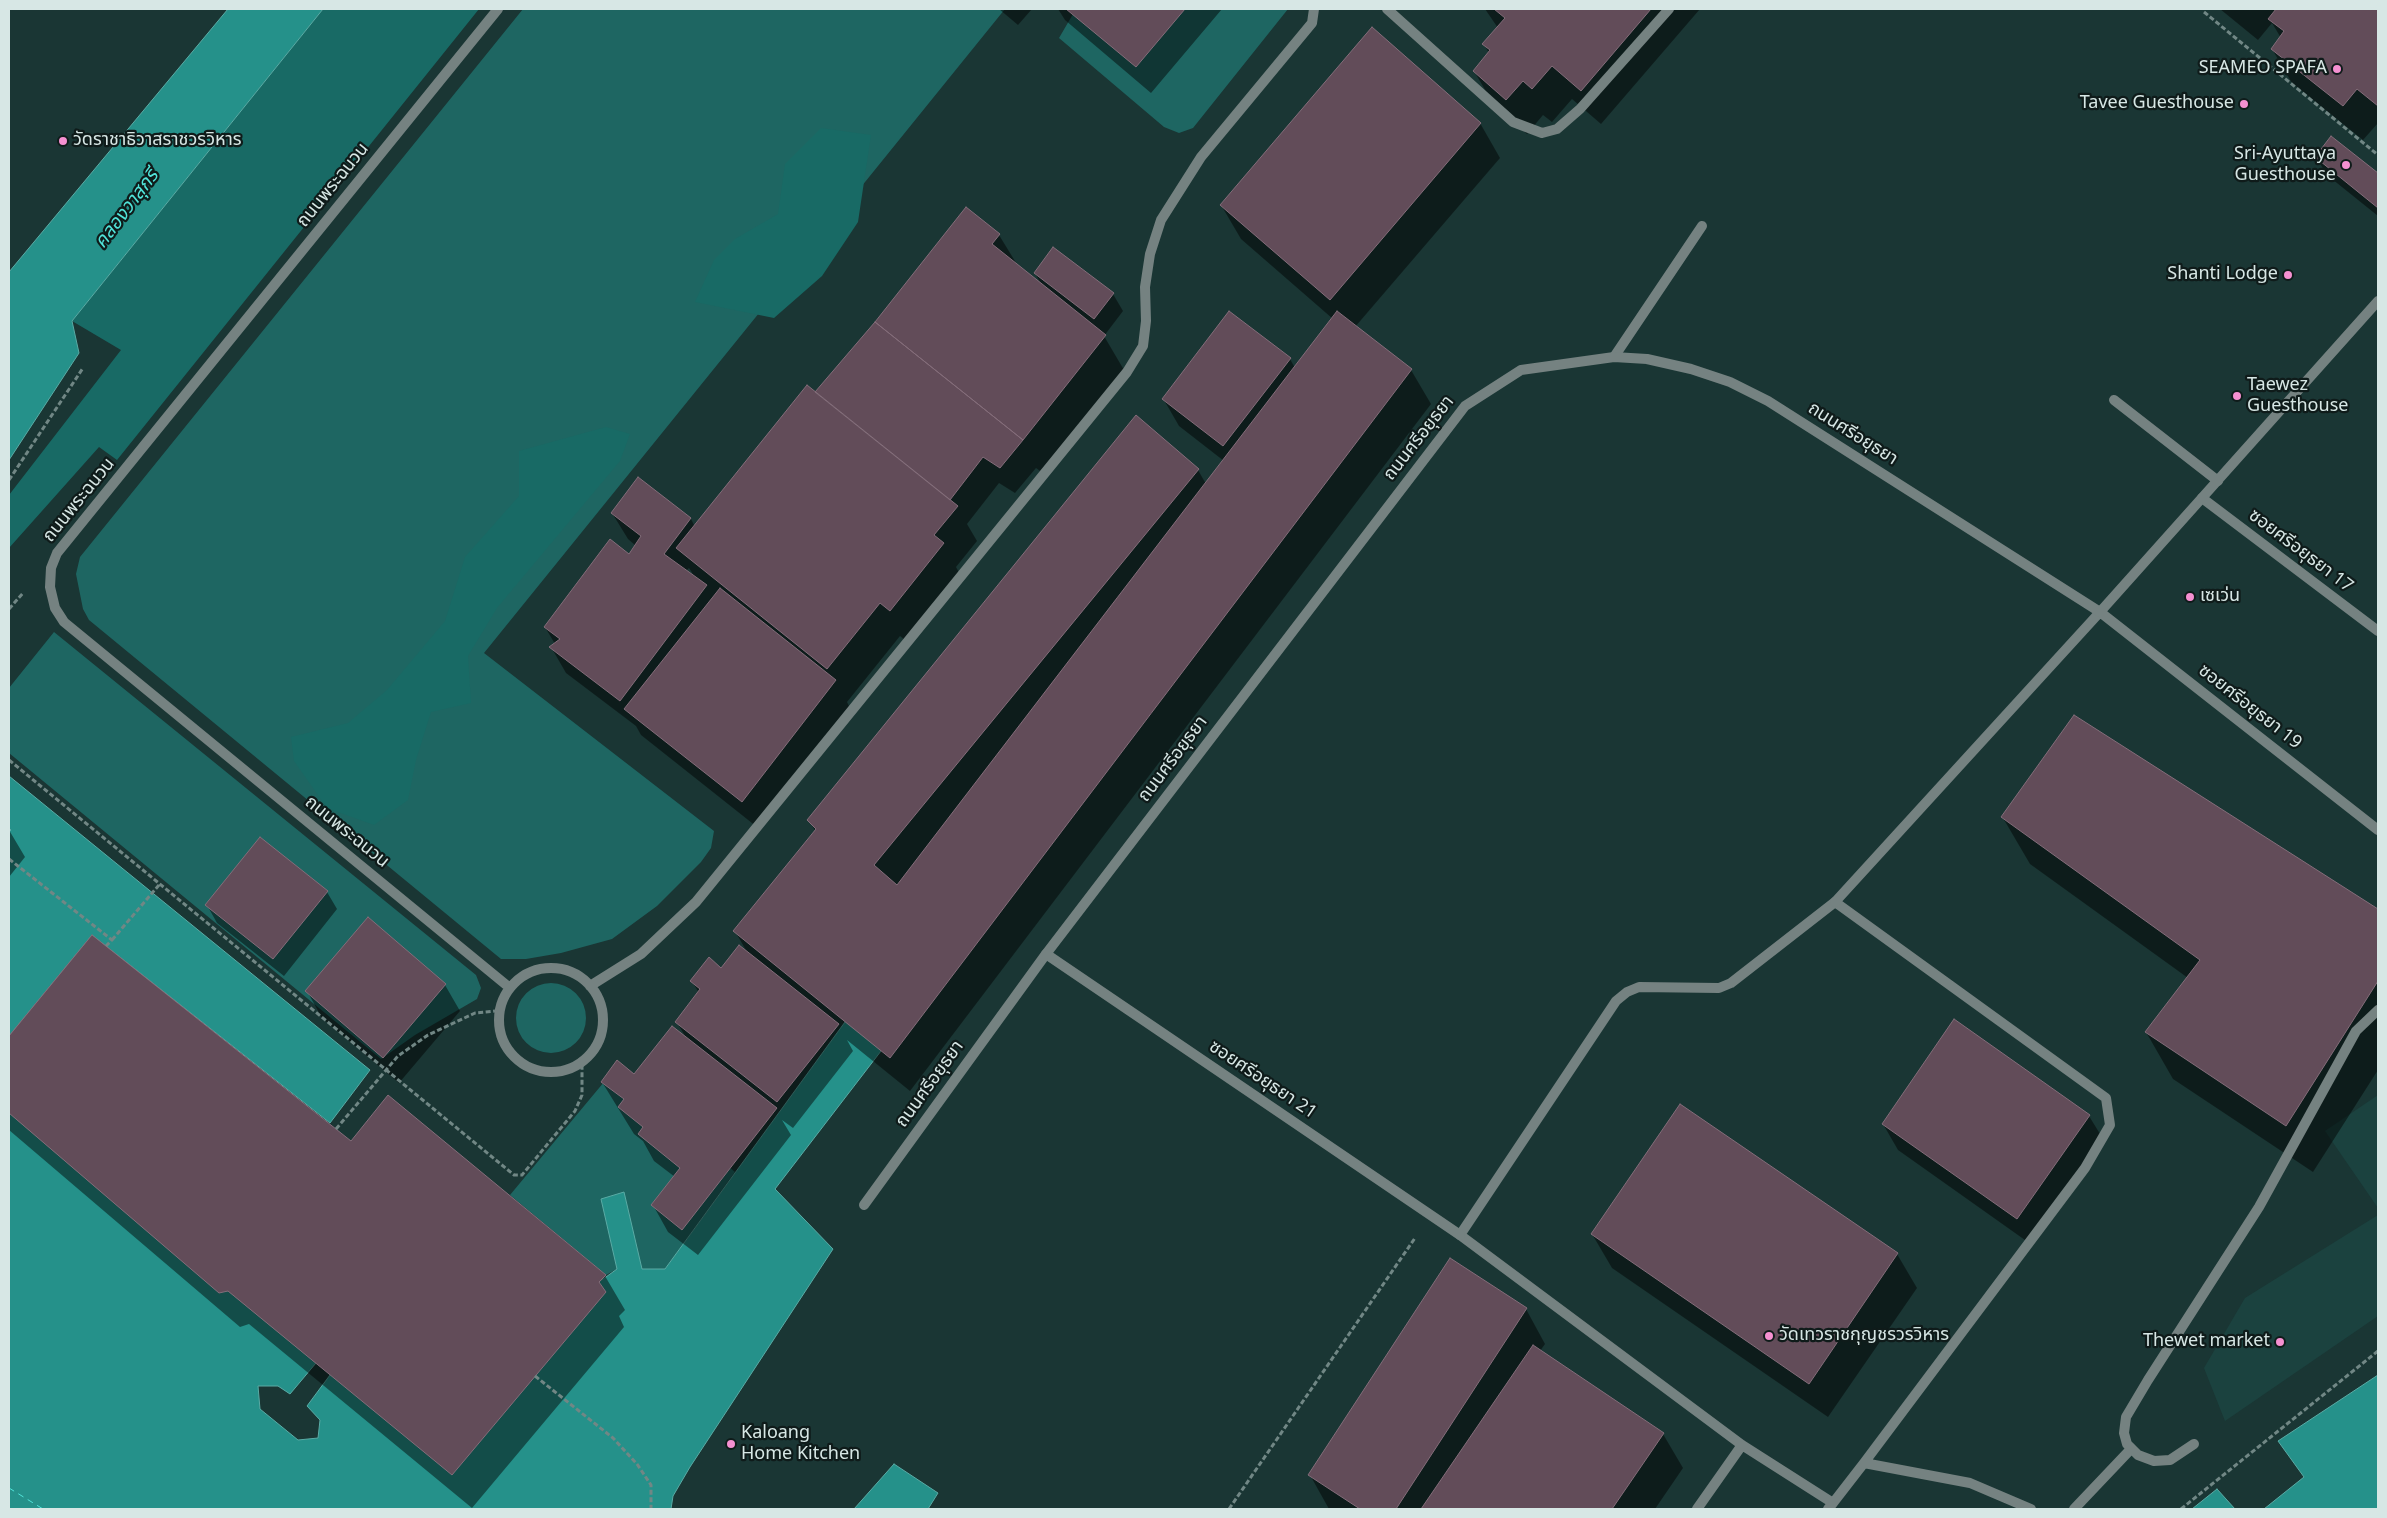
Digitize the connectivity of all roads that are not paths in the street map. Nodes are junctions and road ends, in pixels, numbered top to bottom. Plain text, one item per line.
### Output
1 (498, 9) edge
2 (1314, 9) edge
3 (1387, 9) edge
4 (1669, 9) edge
5 (1702, 226) dead end
6 (2378, 301) edge
7 (1614, 357) junction
8 (2114, 400) dead end
9 (2218, 481) junction
10 (2202, 498) junction
11 (2100, 612) junction
12 (2378, 631) edge
13 (2378, 830) edge
14 (1835, 902) junction
15 (1046, 954) junction
16 (590, 986) junction
17 (510, 988) junction
18 (2378, 1010) edge
19 (864, 1205) dead end
20 (1460, 1235) junction
21 (2194, 1444) dead end
22 (1742, 1445) junction
23 (2130, 1450) junction
24 (1864, 1463) junction
25 (1830, 1506) edge
26 (1697, 1509) edge
27 (2031, 1509) edge
28 (2074, 1509) edge

1 - 17 street, ถนนพระฉนวน
2 - 16 street
3 - 4 street
5 - 7 street
6 - 9 street
7 - 11 street, ถนนศรีอยุธยา
7 - 15 street, ถนนศรีอยุธยา
8 - 9 street
9 - 10 street
10 - 11 street
10 - 12 street, ซอยศรีอยุธยา 17
11 - 13 street, ซอยศรีอยุธยา 19
11 - 14 street
14 - 20 street
14 - 24 street
15 - 19 street, ถนนศรีอยุธยา
15 - 20 street, ซอยศรีอยุธยา 21
16 - 17 street
16 - 17 street
18 - 23 street
20 - 22 street, ซอยศรีอยุธยา 21
21 - 23 street
22 - 25 street, ซอยศรีอยุธยา 21
22 - 26 street
23 - 28 street
24 - 25 street
24 - 27 street

